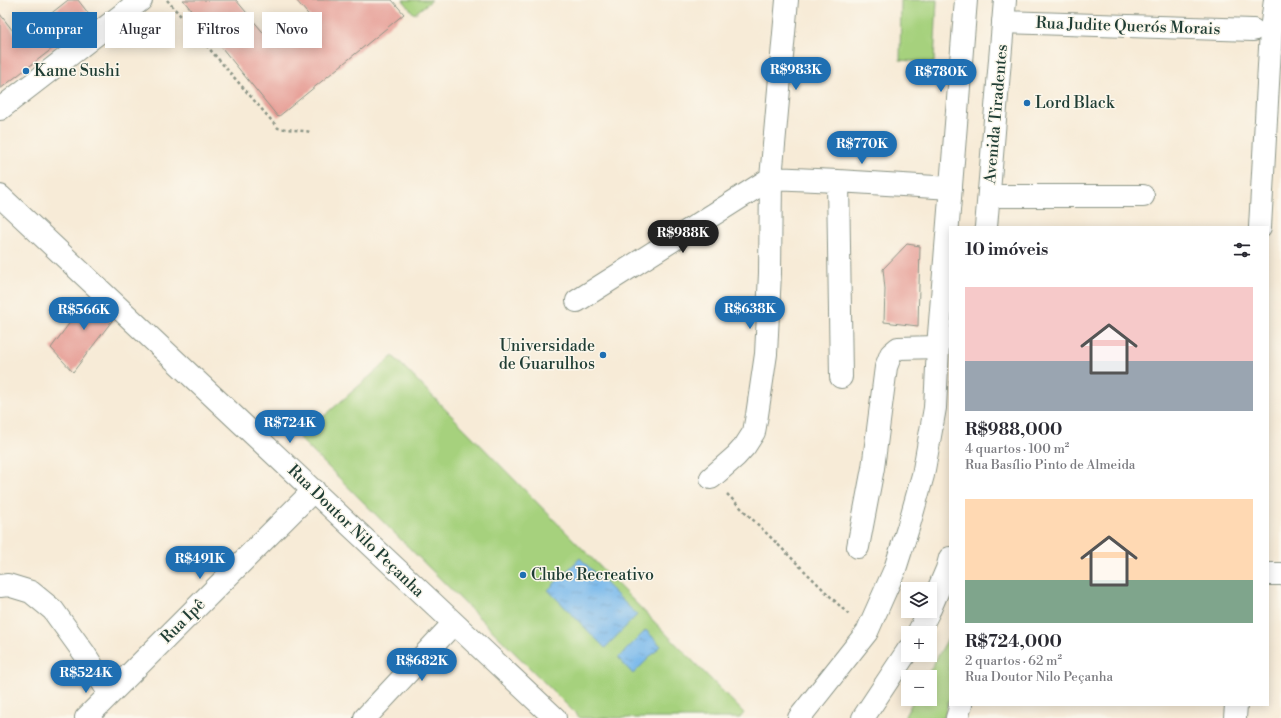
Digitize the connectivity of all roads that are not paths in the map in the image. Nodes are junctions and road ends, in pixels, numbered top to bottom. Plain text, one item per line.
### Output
1 (141, 0) edge
2 (788, 0) edge
3 (966, 0) edge
4 (1005, 0) edge
5 (1274, 0) edge
6 (1004, 22) junction
7 (1253, 30) dead end
8 (1274, 102) edge
9 (0, 109) edge
10 (771, 178) junction
11 (838, 180) junction
12 (951, 188) junction
13 (0, 196) edge
14 (989, 196) junction
15 (1143, 196) dead end
16 (986, 226) edge
17 (1260, 226) edge
18 (577, 301) dead end
19 (938, 347) junction
20 (841, 377) dead end
21 (711, 478) road end
22 (314, 490) junction
23 (858, 547) dead end
24 (949, 566) edge
25 (1269, 574) edge
26 (1281, 574) edge
27 (0, 586) edge
28 (937, 594) edge
29 (454, 623) junction
30 (901, 661) edge
31 (110, 694) junction
32 (960, 706) edge
33 (1236, 706) edge
34 (86, 718) edge
35 (365, 718) edge
36 (555, 718) edge
37 (799, 718) edge
38 (864, 718) edge
39 (957, 718) edge
40 (1235, 718) edge

1 - 9 street
2 - 10 street
3 - 12 street
4 - 6 street, Avenida Tiradentes
5 - 8 street
6 - 7 street, Rua Judite Querós Morais
6 - 14 street, Avenida Tiradentes
8 - 17 street
10 - 11 street
10 - 18 street
10 - 21 street
11 - 12 street
11 - 20 street
12 - 19 street
13 - 22 street, Rua Doutor Nilo Peçanha
14 - 15 street
14 - 16 street, Avenida Tiradentes
19 - 23 street
19 - 37 street
22 - 29 street, Rua Doutor Nilo Peçanha
22 - 31 street, Rua Ipê
24 - 28 street
25 - 26 street
27 - 31 street
29 - 35 street
29 - 36 street, Rua Doutor Nilo Peçanha
30 - 38 street
31 - 34 street, Rua Ipê
32 - 39 street
33 - 40 street

